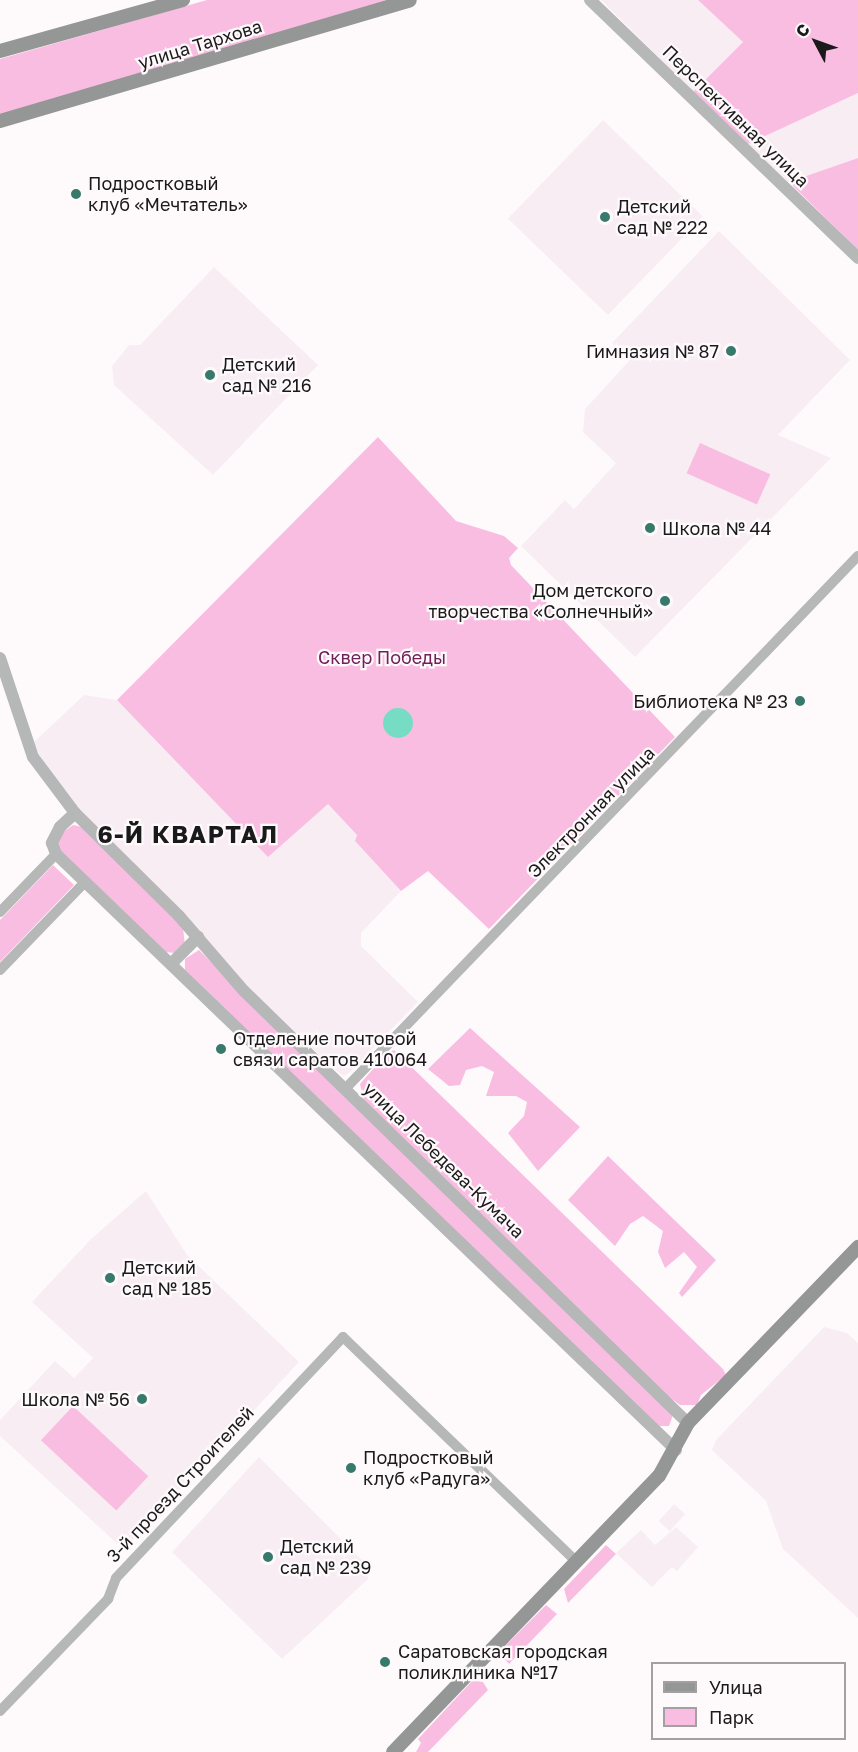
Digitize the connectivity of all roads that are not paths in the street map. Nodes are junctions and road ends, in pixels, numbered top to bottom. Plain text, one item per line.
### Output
1 (183, 0) edge
2 (410, 0) edge
3 (590, 0) edge
4 (0, 51) edge
5 (0, 121) edge
6 (858, 258) edge
7 (858, 556) edge
8 (0, 658) edge
9 (75, 813) junction
10 (56, 854) junction
11 (84, 883) junction
12 (0, 912) edge
13 (198, 938) junction
14 (172, 963) junction
15 (0, 970) edge
16 (345, 1089) junction
17 (858, 1247) edge
18 (688, 1423) junction
19 (676, 1450) junction
20 (577, 1562) junction
21 (0, 1711) edge
22 (393, 1752) edge

1 - 4 main road
2 - 5 main road, улица Тархова
3 - 6 street, Перспективная улица
7 - 16 street, Электронная улица
8 - 9 street, улица Лебедева-Кумача
9 - 10 street
9 - 13 street, улица Лебедева-Кумача
10 - 11 street
10 - 12 street
11 - 14 street
11 - 15 street
13 - 14 street
13 - 16 street, улица Лебедева-Кумача
14 - 19 street
16 - 18 street, улица Лебедева-Кумача
17 - 18 main road
18 - 19 main road
19 - 20 main road
20 - 21 street, 3-й проезд Строителей
20 - 22 main road

